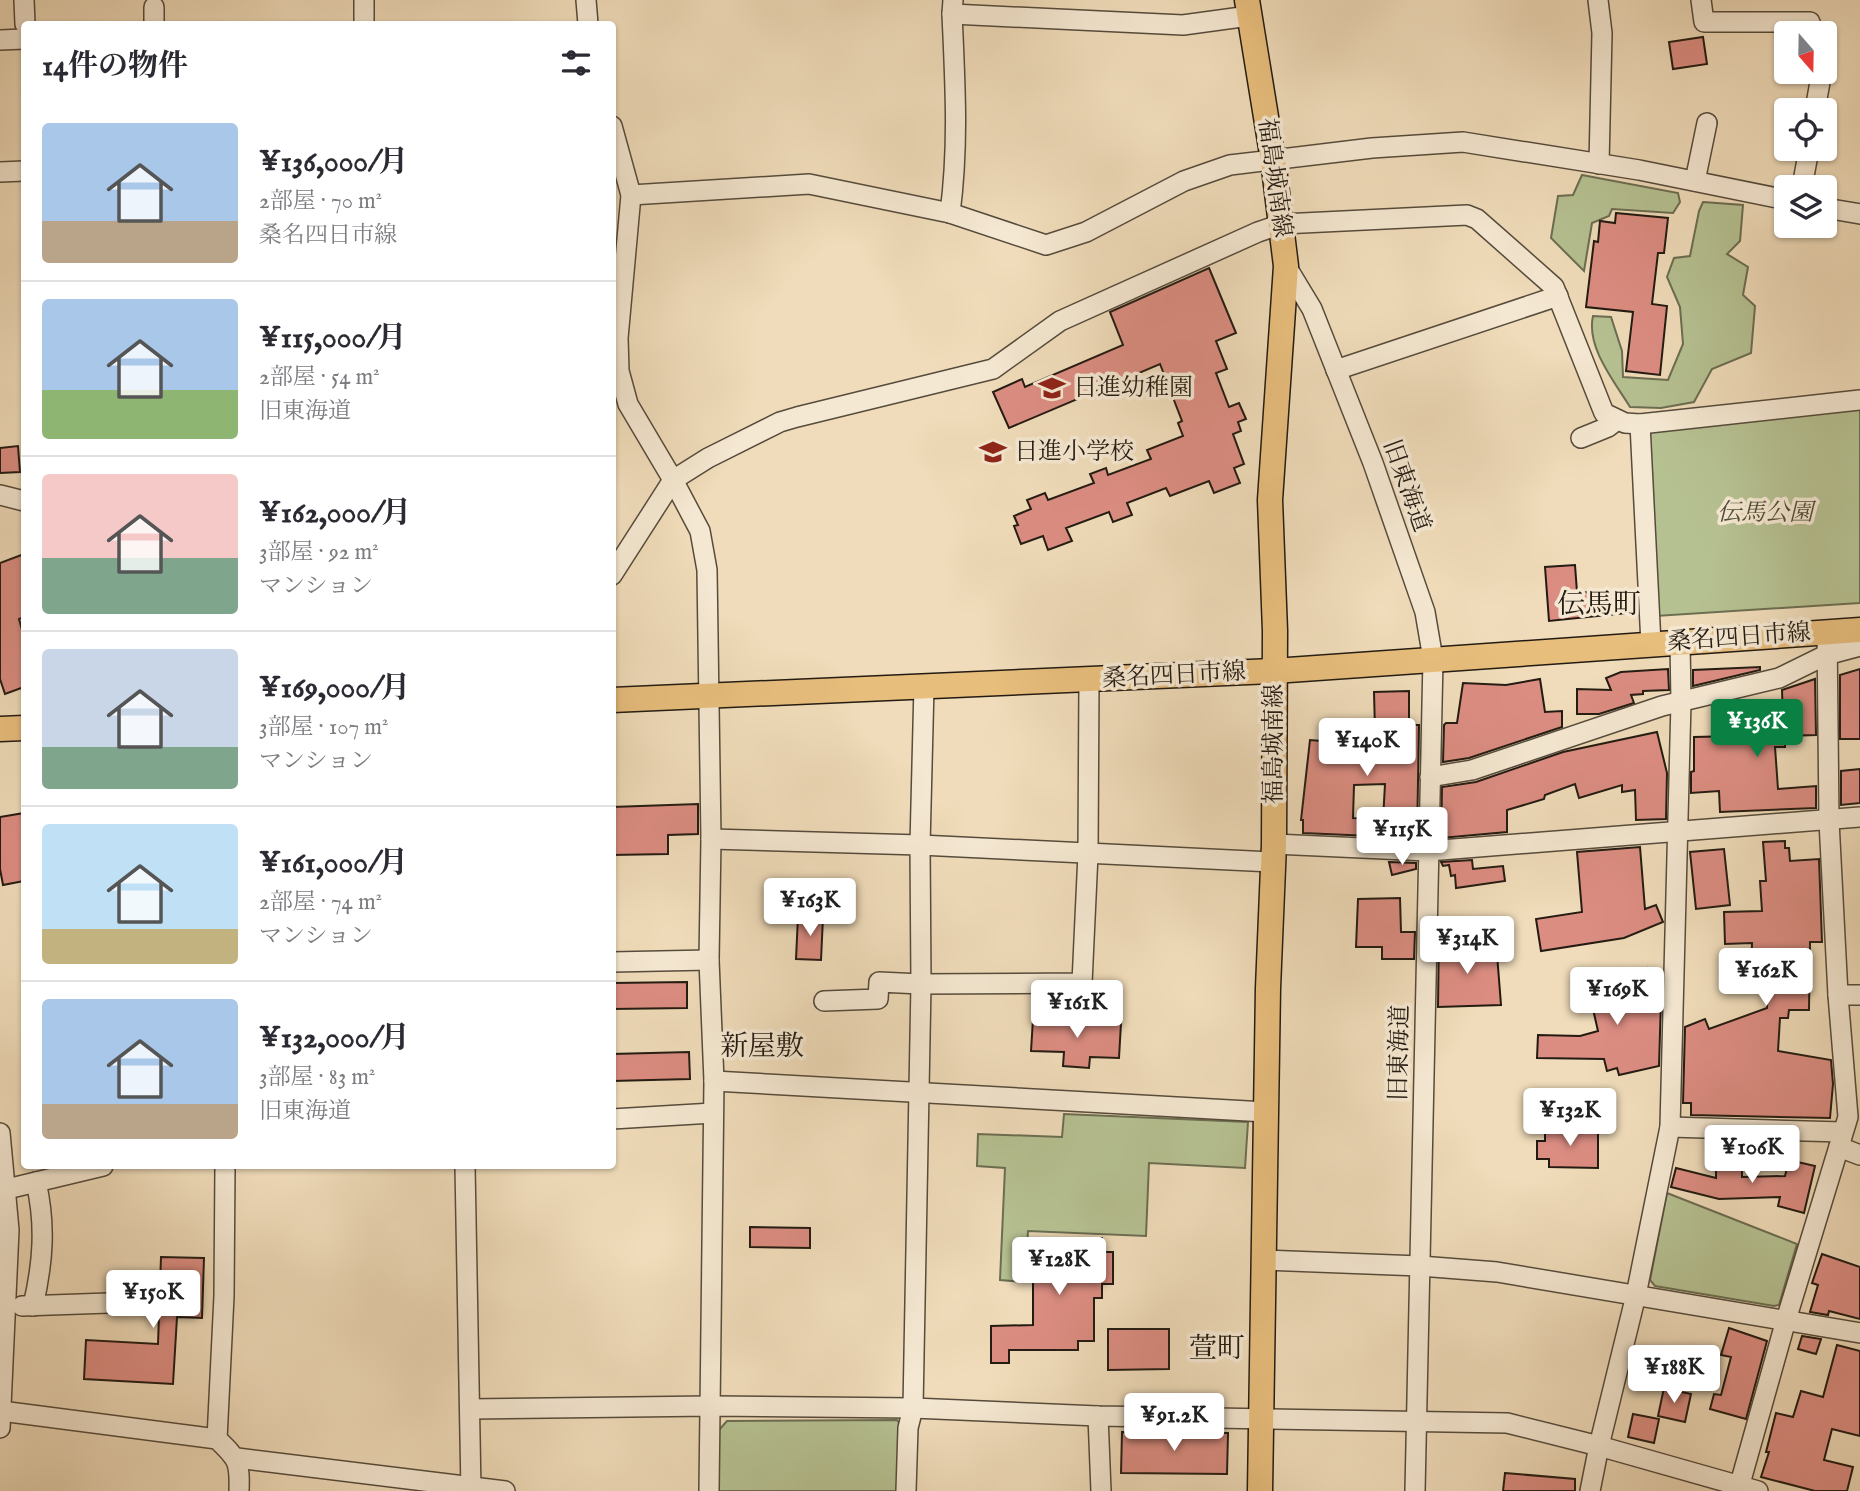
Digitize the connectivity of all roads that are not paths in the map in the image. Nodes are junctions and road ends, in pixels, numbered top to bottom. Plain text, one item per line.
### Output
1 (24, 0) edge
2 (364, 0) edge
3 (586, 0) edge
4 (1598, 0) edge
5 (1701, 0) edge
6 (952, 7) edge
7 (1248, 8) edge
8 (25, 21) edge
9 (364, 21) edge
10 (588, 21) edge
11 (1774, 22) edge
12 (21, 39) edge
13 (0, 40) edge
14 (1707, 123) dead end
15 (616, 141) edge
16 (1273, 160) junction
17 (1598, 164) junction
18 (0, 172) edge
19 (21, 172) edge
20 (1695, 181) junction
21 (631, 195) junction
22 (1774, 197) edge
23 (1837, 210) edge
24 (950, 213) junction
25 (1860, 214) edge
26 (1282, 224) junction
27 (1286, 266) junction
28 (1558, 296) junction
29 (616, 329) edge
30 (616, 346) edge
31 (1336, 370) junction
32 (1860, 400) edge
33 (1617, 420) junction
34 (1640, 424) junction
35 (1581, 438) dead end
36 (673, 480) junction
37 (0, 495) edge
38 (21, 500) edge
39 (616, 569) edge
40 (1860, 630) edge
41 (1680, 642) junction
42 (1826, 643) junction
43 (1651, 645) junction
44 (1860, 646) edge
45 (1433, 659) junction
46 (1274, 671) junction
47 (1089, 680) junction
48 (923, 686) junction
49 (709, 695) junction
50 (616, 699) edge
51 (1681, 702) junction
52 (21, 728) edge
53 (0, 729) edge
54 (1430, 777) junction
55 (1860, 817) edge
56 (1829, 821) junction
57 (1678, 832) junction
58 (711, 839) junction
59 (920, 845) junction
60 (1428, 850) junction
61 (1273, 853) junction
62 (1088, 854) junction
63 (709, 960) junction
64 (616, 962) edge
65 (921, 984) junction
66 (1838, 995) junction
67 (1860, 995) edge
68 (824, 1001) dead end
69 (714, 1081) junction
70 (918, 1092) junction
71 (1266, 1112) junction
72 (713, 1113) junction
73 (616, 1119) edge
74 (1670, 1127) junction
75 (0, 1133) edge
76 (1841, 1140) junction
77 (1860, 1155) edge
78 (2, 1160) edge
79 (90, 1169) edge
80 (225, 1169) edge
81 (465, 1169) edge
82 (36, 1182) junction
83 (7, 1189) junction
84 (1263, 1260) junction
85 (1420, 1266) junction
86 (1636, 1295) junction
87 (108, 1303) dead end
88 (7, 1306) junction
89 (33, 1306) junction
90 (1786, 1320) junction
91 (1860, 1333) edge
92 (711, 1406) junction
93 (913, 1408) junction
94 (470, 1409) junction
95 (1, 1411) edge
96 (1098, 1416) junction
97 (1262, 1420) junction
98 (1416, 1420) junction
99 (0, 1421) edge
100 (0, 1428) edge
101 (217, 1439) junction
102 (1599, 1446) junction
103 (237, 1458) junction
104 (471, 1489) edge
105 (1745, 1489) edge
106 (239, 1491) edge
107 (505, 1491) edge
108 (709, 1491) edge
109 (906, 1491) edge
110 (1101, 1491) edge
111 (1260, 1491) edge
112 (1415, 1491) edge
113 (1590, 1491) edge

1 - 8 street
2 - 9 street
3 - 10 street
4 - 17 street
5 - 11 street
6 - 7 street
6 - 24 street
7 - 16 main road, 福島城南線
12 - 13 street
14 - 20 street
15 - 21 street
16 - 17 street
16 - 24 street
16 - 26 main road, 福島城南線
17 - 20 street
18 - 19 street
20 - 22 street
21 - 24 street
21 - 29 street
23 - 25 street
26 - 27 main road, 福島城南線
26 - 28 street
26 - 36 street
27 - 31 street, 旧東海道
27 - 46 main road, 福島城南線
28 - 31 street
28 - 33 street
30 - 36 street
31 - 45 street, 旧東海道
32 - 34 street
33 - 34 street
33 - 35 street
34 - 43 street
36 - 39 street
36 - 49 street
37 - 38 street
40 - 42 main road, 桑名四日市線
41 - 42 main road, 桑名四日市線
41 - 43 main road, 桑名四日市線
41 - 51 street
42 - 44 street
42 - 51 street
42 - 56 street
43 - 45 main road, 桑名四日市線
45 - 46 main road, 桑名四日市線
45 - 54 street, 旧東海道
46 - 47 main road, 桑名四日市線
46 - 61 main road, 福島城南線
47 - 48 main road, 桑名四日市線
47 - 62 street
48 - 49 main road, 桑名四日市線
48 - 59 street
49 - 50 main road, 桑名四日市線
49 - 58 street
51 - 54 street
51 - 57 street
52 - 53 main road
54 - 60 street, 旧東海道
55 - 56 street
56 - 57 street
56 - 66 street
57 - 60 street
57 - 74 street
58 - 59 street
58 - 63 street
59 - 62 street
59 - 65 street
60 - 61 street
60 - 85 street, 旧東海道
61 - 62 street
61 - 71 main road, 福島城南線
62 - 65 street
63 - 64 street
63 - 69 street
65 - 68 street
65 - 70 street
66 - 67 street
66 - 76 street
69 - 70 street
69 - 72 street
70 - 71 street
70 - 93 street
71 - 84 main road, 福島城南線
72 - 73 street
72 - 92 street
74 - 76 street
74 - 86 street
75 - 78 street
76 - 77 street
76 - 90 street
78 - 83 street
79 - 82 street
80 - 101 street
81 - 94 street
82 - 83 street
82 - 89 street
83 - 88 street
84 - 85 street
84 - 97 main road, 福島城南線
85 - 86 street
85 - 98 street, 旧東海道
86 - 90 street
86 - 102 street
87 - 89 street
88 - 89 street
88 - 95 street
90 - 91 street
90 - 105 street
92 - 93 street
92 - 94 street
92 - 108 street
93 - 96 street
93 - 109 street
94 - 104 street
95 - 99 street
95 - 101 street
96 - 97 street
96 - 110 street
97 - 98 street
97 - 111 main road, 福島城南線
98 - 102 street
98 - 112 street, 旧東海道
99 - 100 street
101 - 103 street
102 - 105 street
102 - 113 street
103 - 104 street
103 - 106 street
104 - 107 street

